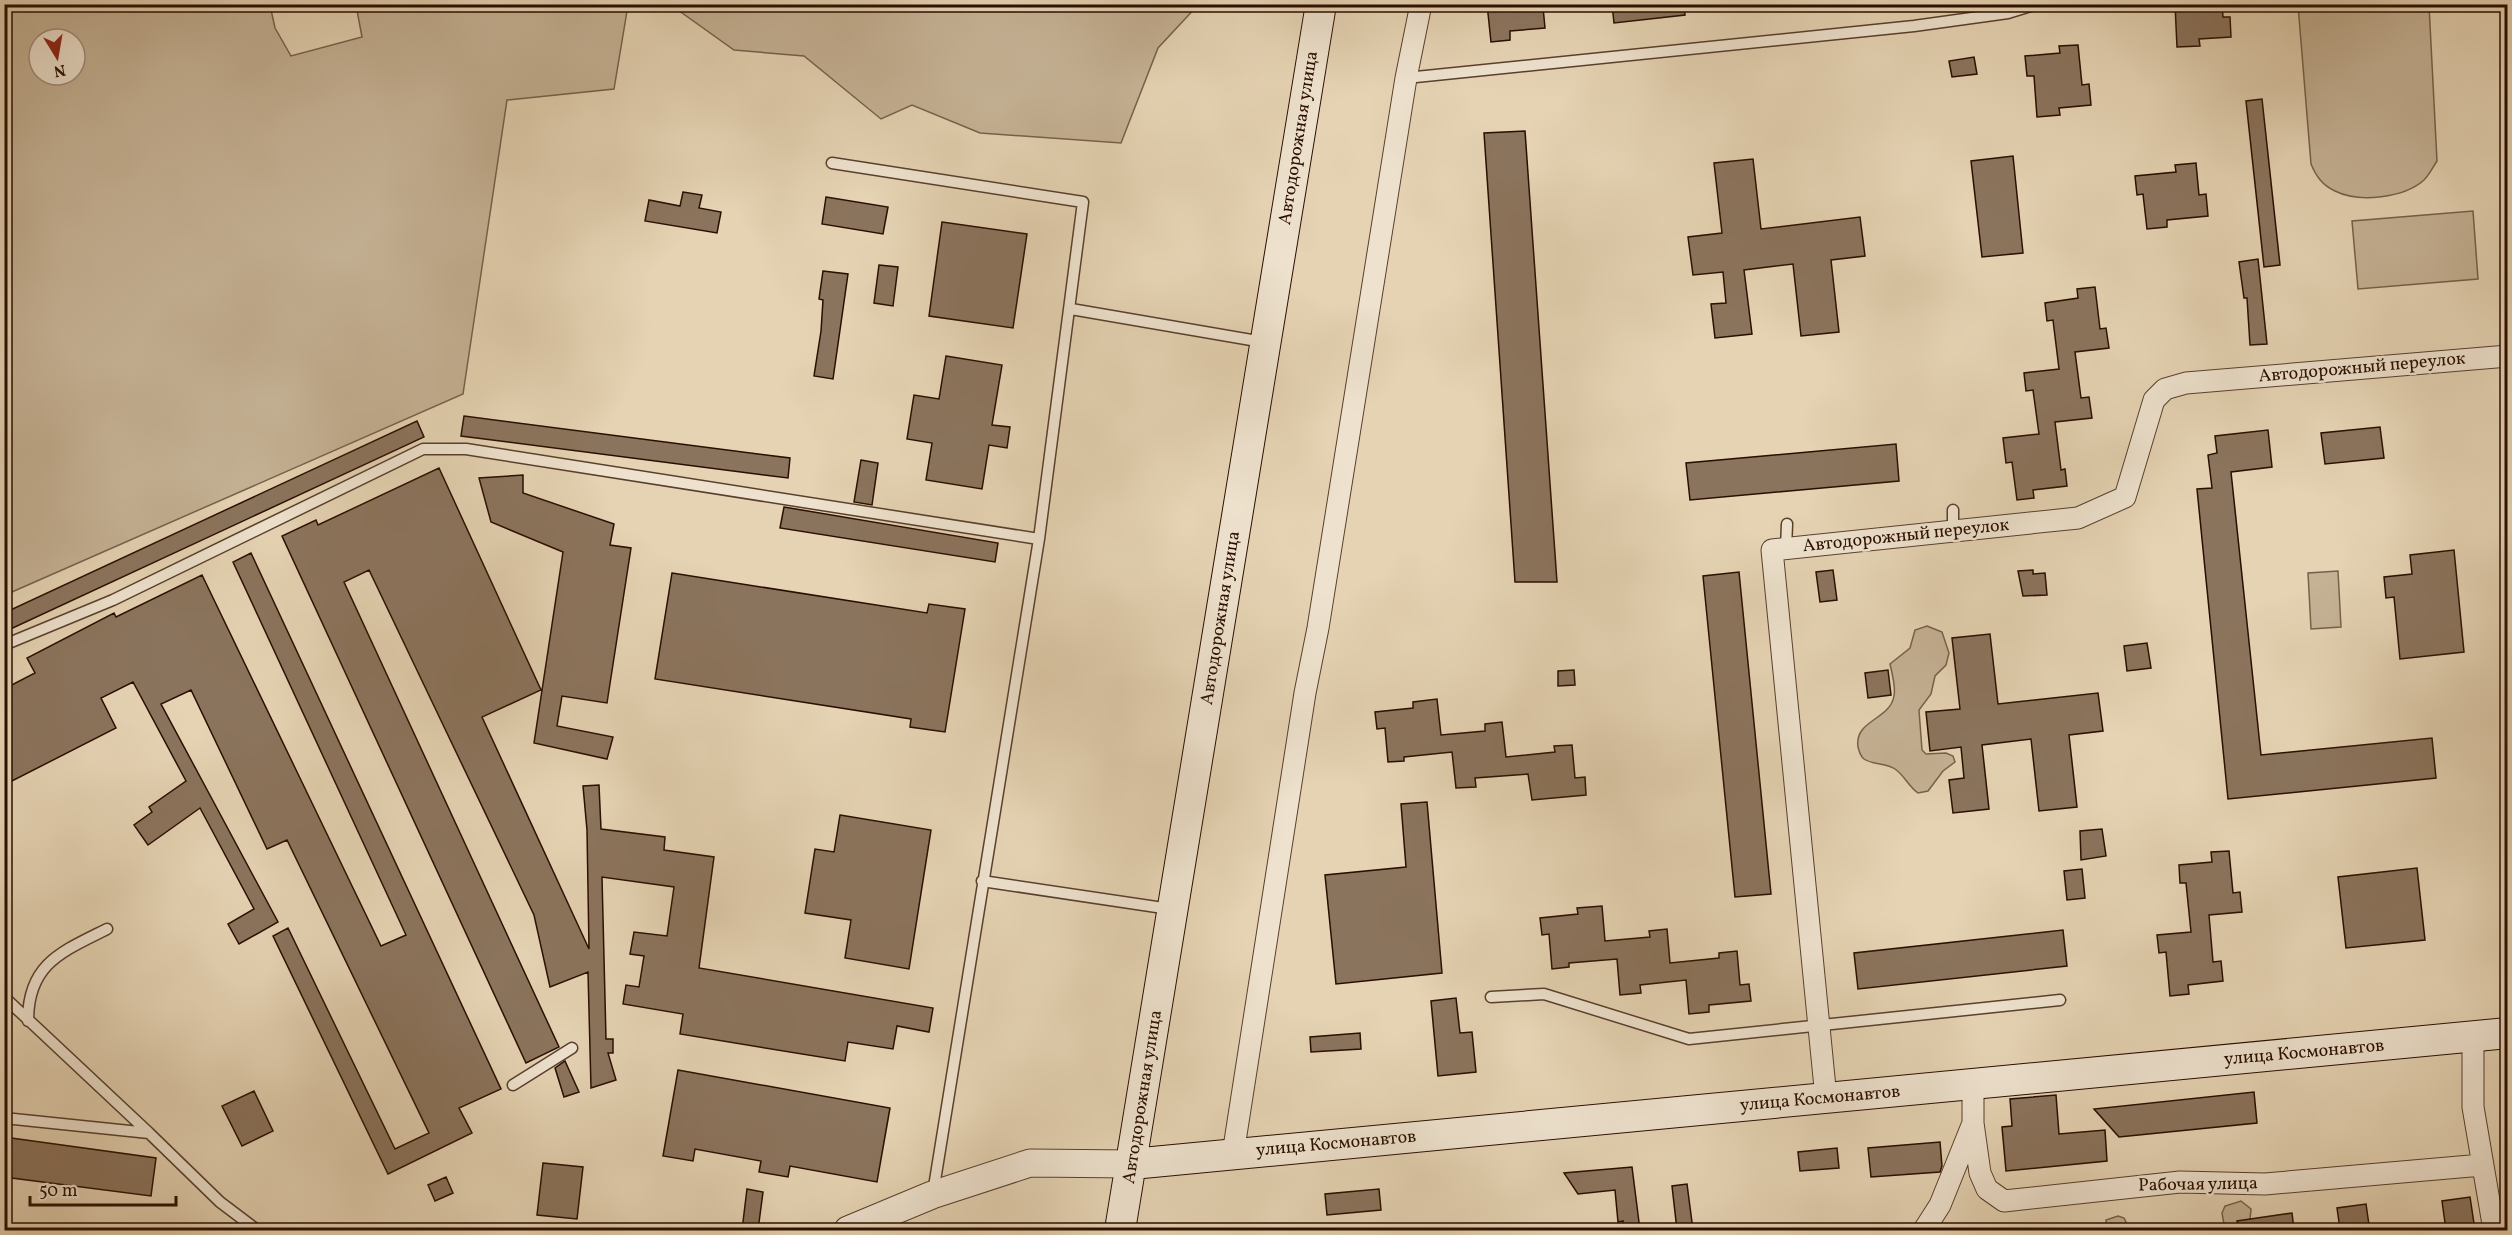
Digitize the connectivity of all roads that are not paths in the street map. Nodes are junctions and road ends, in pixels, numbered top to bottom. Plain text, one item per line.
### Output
1 (1321, 4) edge
2 (1420, 4) edge
3 (2037, 4) edge
4 (1406, 78) junction
5 (832, 163) dead end
6 (1071, 309) junction
7 (1266, 343) junction
8 (2508, 356) edge
9 (1787, 524) dead end
10 (1039, 539) junction
11 (1786, 548) junction
12 (4, 645) edge
13 (982, 881) junction
14 (1174, 909) junction
15 (107, 929) dead end
16 (4, 997) edge
17 (1491, 997) dead end
18 (2060, 1000) dead end
19 (28, 1021) junction
20 (1819, 1025) junction
21 (2508, 1034) edge
22 (2473, 1037) junction
23 (572, 1048) dead end
24 (513, 1085) dead end
25 (1973, 1085) junction
26 (1826, 1098) junction
27 (4, 1118) edge
28 (1972, 1123) junction
29 (149, 1133) junction
30 (1233, 1154) junction
31 (1132, 1164) junction
32 (2482, 1165) junction
33 (932, 1195) junction
34 (257, 1230) edge
35 (848, 1230) edge
36 (1120, 1230) edge
37 (1924, 1230) edge
38 (2494, 1230) edge

1 - 7 main road, Автодорожная улица
2 - 4 street
3 - 4 lane
4 - 30 street
5 - 6 lane
6 - 7 lane
6 - 10 lane
7 - 14 main road, Автодорожная улица
8 - 11 street, Автодорожный переулок
9 - 11 lane
10 - 12 lane
10 - 13 lane
11 - 20 street, Автодорожный переулок
13 - 14 lane
13 - 33 lane
14 - 31 main road, Автодорожная улица
15 - 19 lane
16 - 19 lane
17 - 20 lane
18 - 20 lane
19 - 29 lane
20 - 26 street, Автодорожный переулок
21 - 22 main road, улица Космонавтов
22 - 25 main road, улица Космонавтов
22 - 32 street
23 - 24 lane
25 - 26 main road, улица Космонавтов
25 - 28 street
26 - 30 main road, улица Космонавтов
27 - 29 lane
28 - 32 street, Рабочая улица
28 - 37 street
29 - 34 lane
30 - 31 main road, улица Космонавтов
31 - 33 street
31 - 36 main road, Автодорожная улица
32 - 38 street
33 - 35 street

